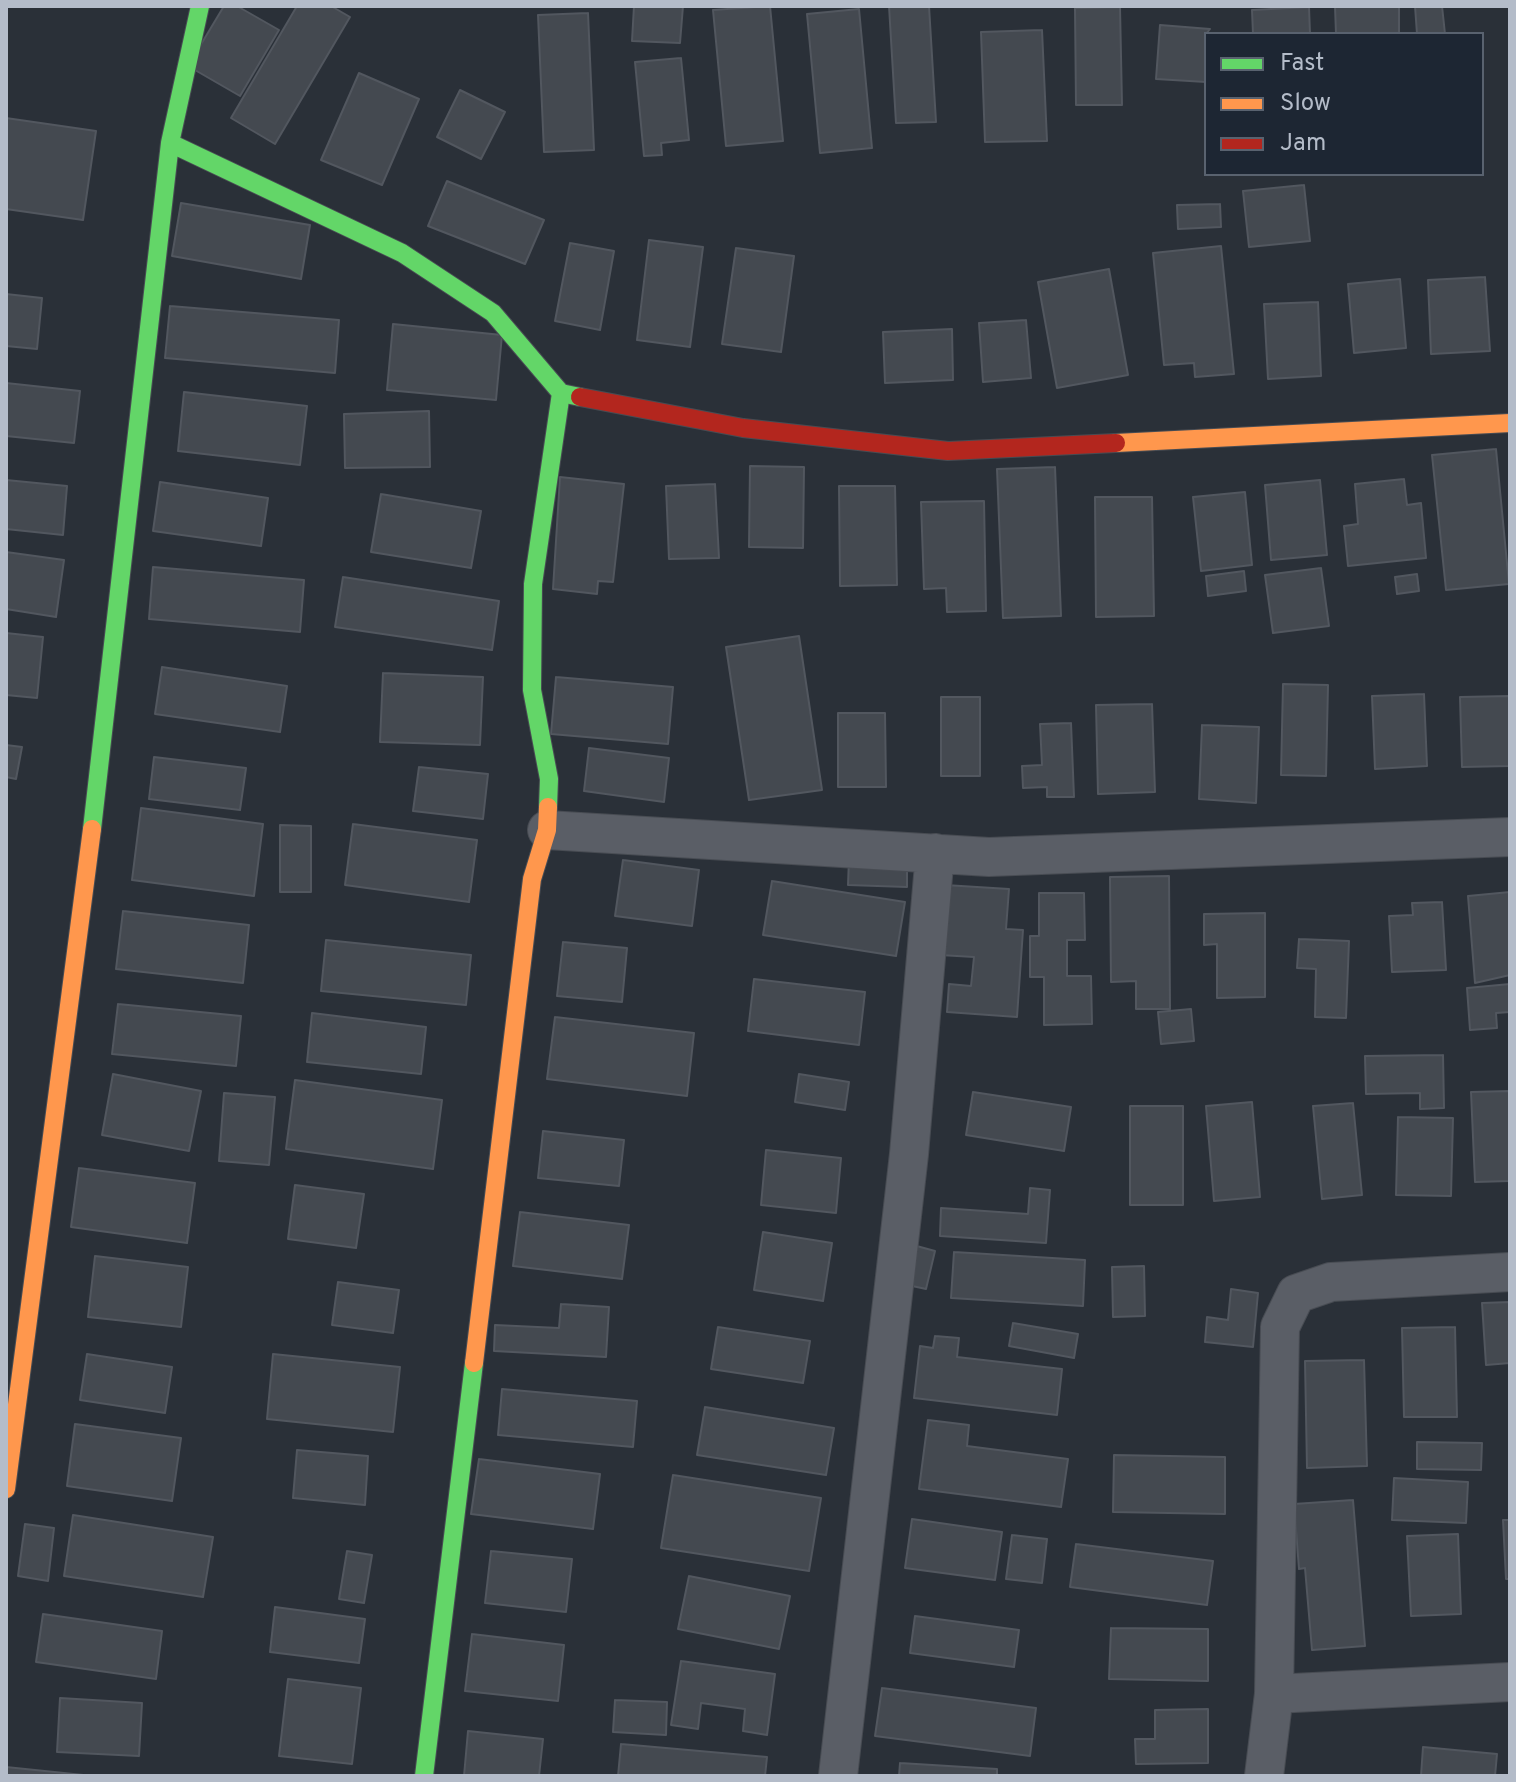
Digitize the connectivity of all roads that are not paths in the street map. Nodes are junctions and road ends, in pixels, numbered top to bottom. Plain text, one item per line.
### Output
1 (200, 6) edge
2 (170, 143) junction
3 (561, 393) junction
4 (1510, 423) edge
5 (547, 830) junction
6 (1510, 837) edge
7 (935, 853) junction
8 (1510, 1272) edge
9 (6, 1489) edge
10 (1510, 1682) edge
11 (1274, 1694) junction
12 (424, 1776) edge
13 (838, 1776) edge
14 (1264, 1776) edge

1 - 2 street
2 - 3 street
2 - 9 street
3 - 4 street
3 - 5 street
5 - 7 street
5 - 12 street
6 - 7 street
7 - 13 street
8 - 11 street
10 - 11 street
11 - 14 street

